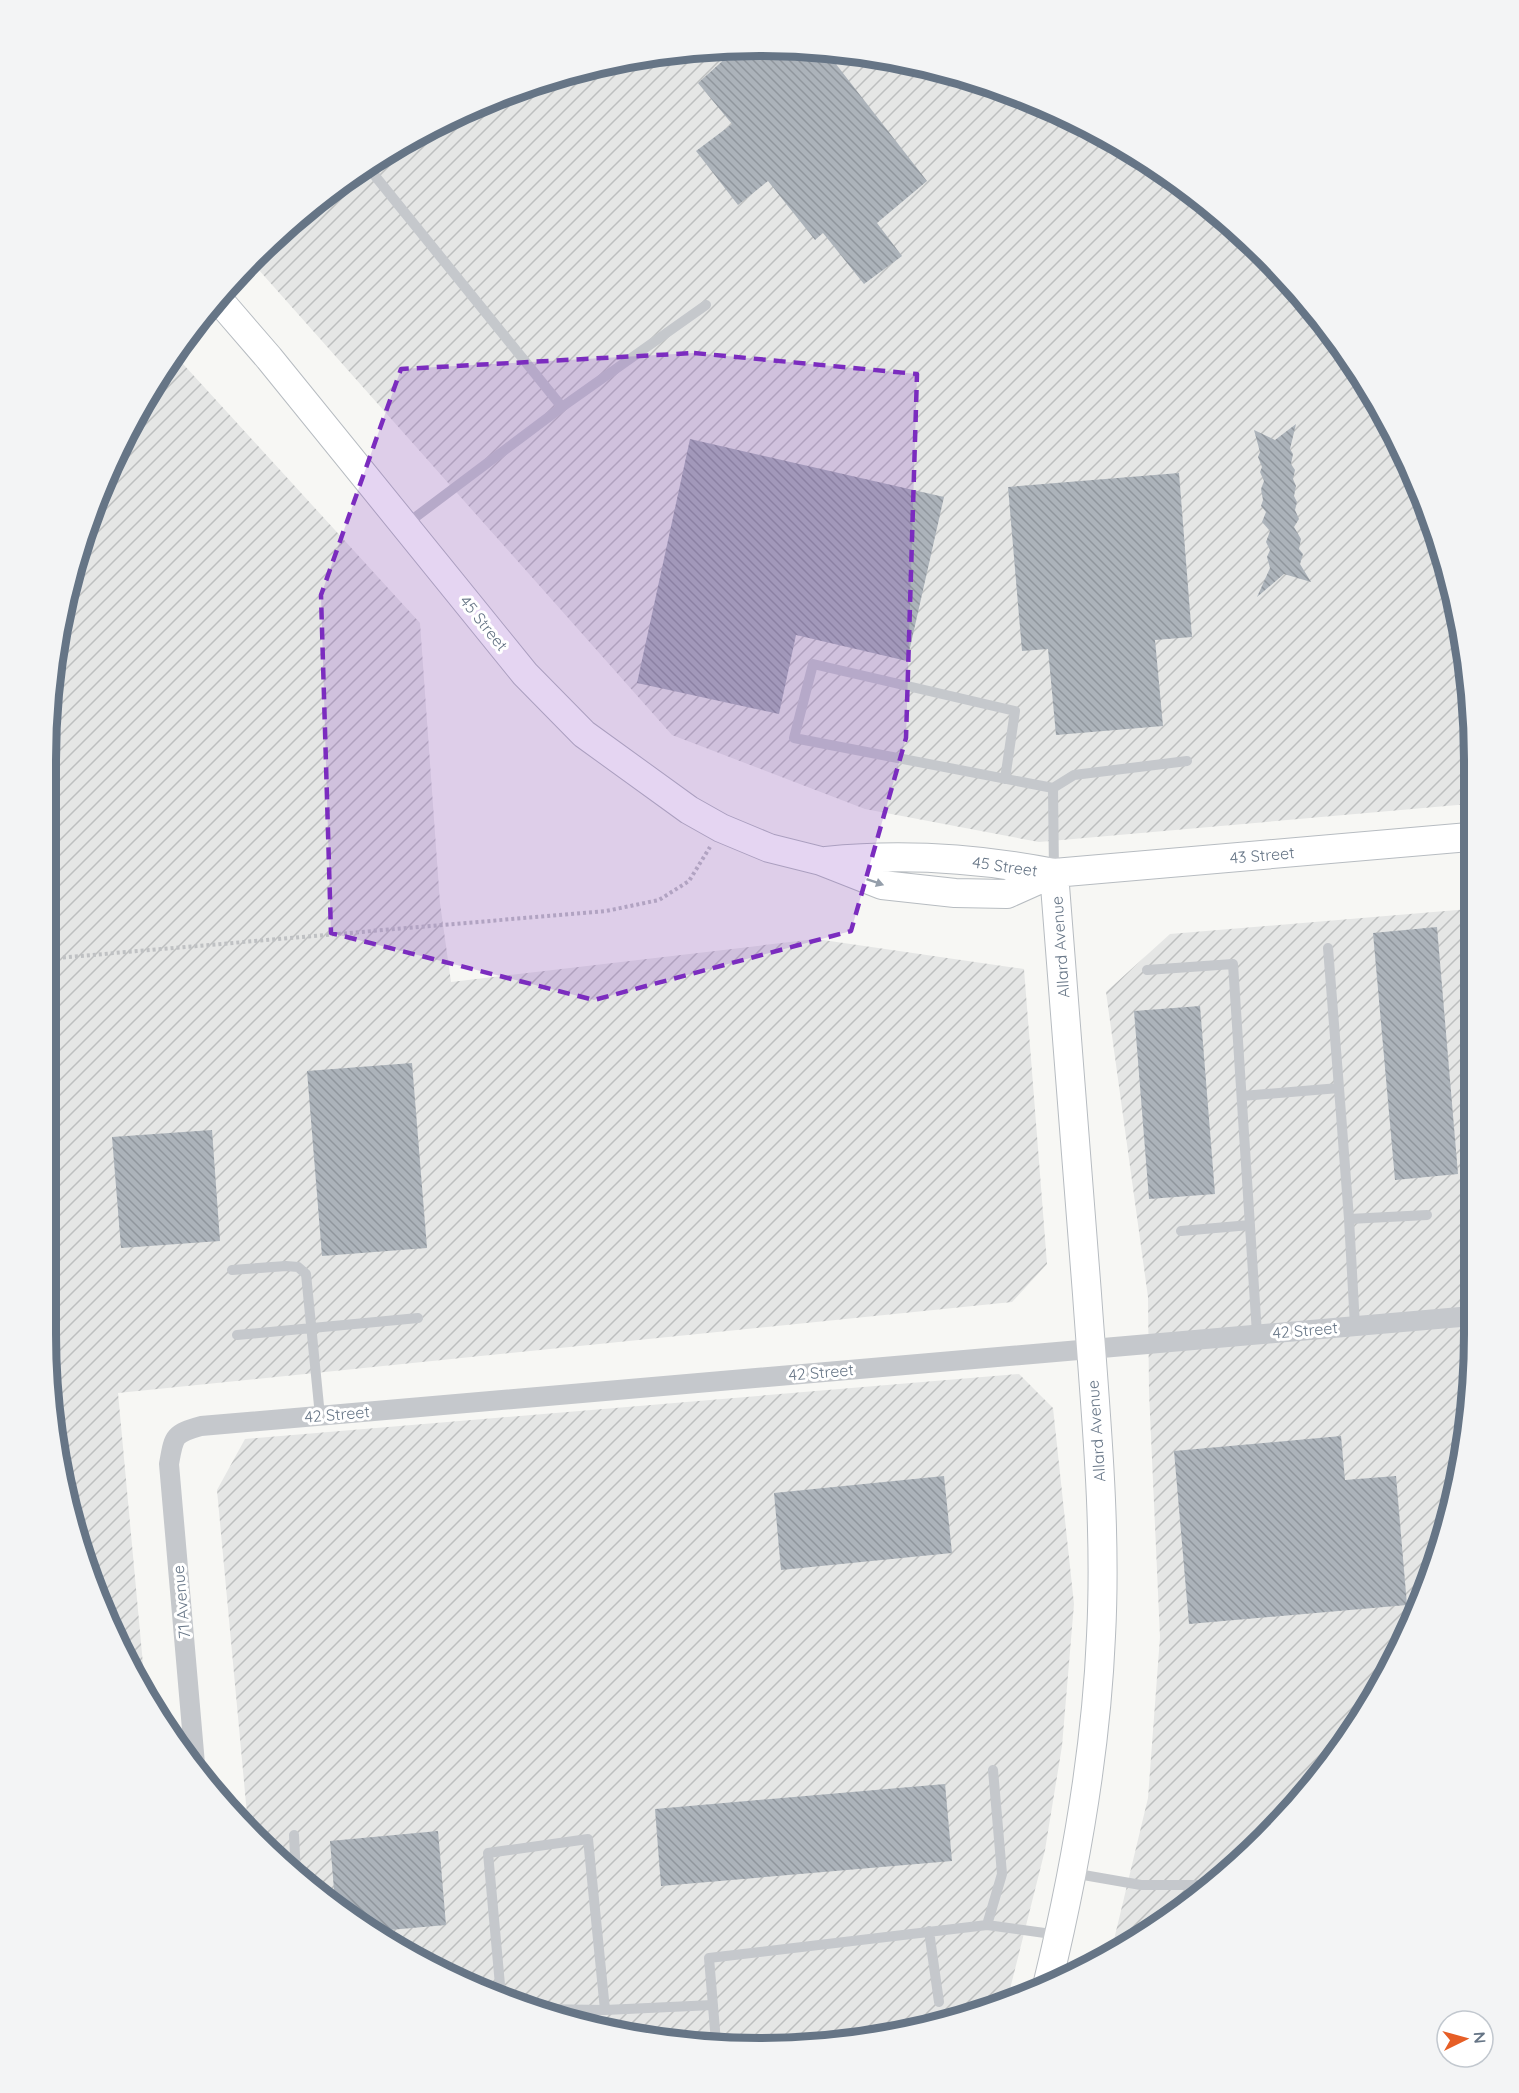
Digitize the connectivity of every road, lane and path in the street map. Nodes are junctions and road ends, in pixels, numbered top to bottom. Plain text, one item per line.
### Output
1 (372, 172) edge
2 (222, 305) edge
3 (706, 305) dead end
4 (562, 406) junction
5 (405, 525) junction
6 (1187, 761) dead end
7 (1005, 779) junction
8 (1053, 788) junction
9 (721, 828) junction
10 (1464, 837) edge
11 (1054, 873) junction
12 (1328, 948) dead end
13 (56, 958) edge
14 (1147, 970) dead end
15 (1339, 1088) junction
16 (1242, 1096) junction
17 (1427, 1215) dead end
18 (1349, 1220) junction
19 (1250, 1226) junction
20 (1181, 1231) dead end
21 (232, 1270) dead end
22 (1464, 1317) edge
23 (418, 1318) dead end
24 (1354, 1326) junction
25 (311, 1328) junction
26 (1257, 1334) junction
27 (237, 1335) dead end
28 (1091, 1348) junction
29 (320, 1416) junction
30 (173, 1440) joint
31 (194, 1752) edge
32 (993, 1770) dead end
33 (294, 1835) dead end
34 (296, 1864) edge
35 (1071, 1873) junction
36 (1197, 1885) edge
37 (987, 1924) junction
38 (929, 1931) junction
39 (1059, 1935) junction
40 (1050, 1975) edge
41 (500, 1988) edge
42 (939, 2002) dead end
43 (713, 2005) junction
44 (563, 2009) edge
45 (605, 2010) junction
46 (716, 2036) edge

1 - 4 lane
2 - 5 main road, 45 Street
3 - 4 lane
4 - 5 lane
5 - 9 main road, 45 Street
6 - 8 lane
7 - 7 lane
7 - 8 lane
8 - 11 lane
9 - 11 main road, 45 Street
9 - 13 path
10 - 11 main road, 43 Street
11 - 28 main road, Allard Avenue
12 - 15 lane
14 - 16 lane
15 - 16 lane
15 - 18 lane
16 - 19 lane
17 - 18 lane
18 - 24 lane
19 - 20 lane
19 - 26 lane
21 - 25 lane
22 - 24 street, 42 Street
23 - 25 lane
24 - 26 street, 42 Street
25 - 27 lane
25 - 29 lane
26 - 28 street, 42 Street
28 - 29 street, 42 Street
28 - 35 main road, Allard Avenue
29 - 30 street, 42 Street
30 - 31 street, 71 Avenue
32 - 37 lane
33 - 34 lane
35 - 36 lane
35 - 39 main road, Allard Avenue
37 - 38 lane
37 - 39 lane
38 - 42 lane
38 - 43 lane
39 - 40 main road, Allard Avenue
41 - 45 lane
43 - 45 lane
43 - 46 lane
44 - 45 lane

